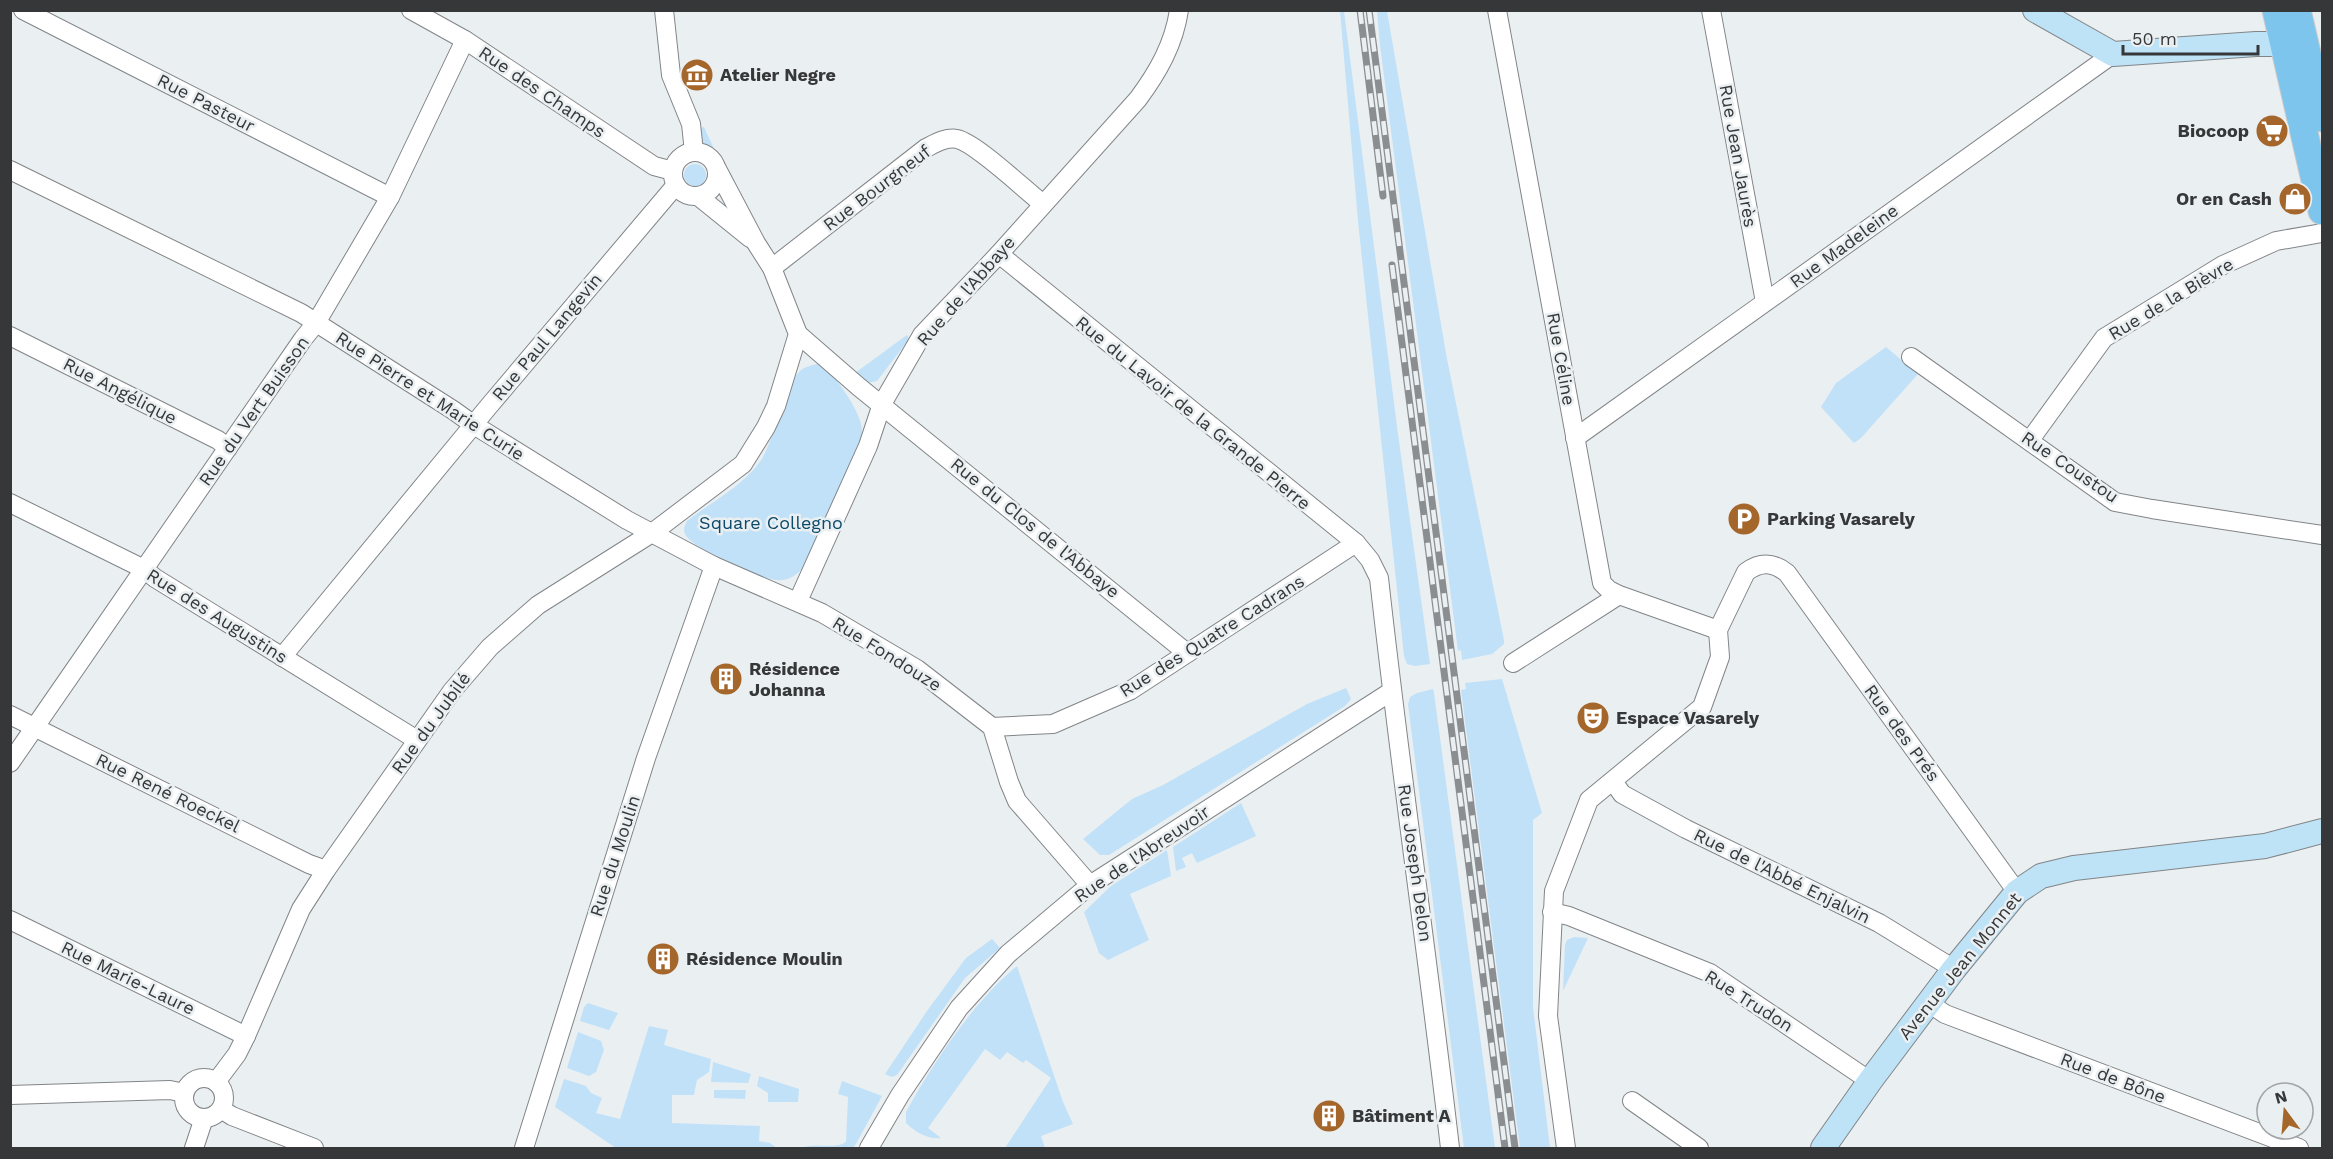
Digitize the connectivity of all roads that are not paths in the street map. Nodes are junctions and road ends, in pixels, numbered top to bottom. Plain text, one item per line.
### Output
1 (23, 10) edge
2 (664, 10) edge
3 (1179, 10) edge
4 (1497, 10) edge
5 (1712, 10) edge
6 (2035, 10) edge
7 (2276, 10) edge
8 (2297, 10) edge
9 (417, 13) edge
10 (465, 40) junction
11 (2304, 45) edge
12 (2113, 54) junction
13 (2322, 118) edge
14 (694, 152) junction
15 (717, 169) junction
16 (10, 170) edge
17 (675, 178) junction
18 (698, 196) junction
19 (390, 197) junction
20 (1042, 204) junction
21 (2322, 211) edge
22 (2322, 233) edge
23 (756, 243) junction
24 (999, 254) junction
25 (772, 268) junction
26 (1765, 302) junction
27 (316, 323) junction
28 (798, 334) junction
29 (10, 336) edge
30 (1911, 357) dead end
31 (882, 405) junction
32 (474, 425) junction
33 (1575, 438) junction
34 (2030, 440) junction
35 (228, 448) junction
36 (10, 503) edge
37 (652, 533) junction
38 (2322, 535) edge
39 (1356, 543) junction
40 (714, 566) junction
41 (144, 569) junction
42 (1379, 578) joint
43 (1619, 595) junction
44 (798, 602) junction
45 (1718, 630) junction
46 (1187, 653) junction
47 (282, 657) junction
48 (1513, 663) dead end
49 (1392, 691) junction
50 (10, 715) edge
51 (34, 727) junction
52 (992, 727) junction
53 (417, 741) junction
54 (10, 763) edge
55 (1613, 781) junction
56 (2322, 831) edge
57 (326, 870) junction
58 (1090, 885) junction
59 (2017, 892) junction
60 (1552, 912) junction
61 (10, 920) edge
62 (1954, 969) junction
63 (1929, 1003) junction
64 (246, 1036) junction
65 (1870, 1081) junction
66 (216, 1082) junction
67 (184, 1093) junction
68 (10, 1095) edge
69 (1632, 1101) dead end
70 (221, 1109) junction
71 (204, 1119) junction
72 (194, 1149) edge
73 (314, 1149) edge
74 (524, 1149) edge
75 (869, 1149) edge
76 (1450, 1149) edge
77 (1566, 1149) edge
78 (1699, 1149) edge
79 (1823, 1149) edge
80 (2299, 1149) edge

1 - 19 street, Rue Pasteur
2 - 14 street
3 - 20 street, Rue de l'Abbaye
4 - 33 street, Rue Céline
5 - 26 street, Rue Jean Jaurès
6 - 12 main road
7 - 11 main road
8 - 11 main road
9 - 10 street, Rue des Champs
10 - 17 street, Rue des Champs
10 - 19 street, Rue du Vert Buisson
11 - 12 main road
11 - 13 main road
11 - 21 main road
12 - 26 street, Rue Madeleine
14 - 15 street
14 - 17 street
15 - 18 street
15 - 23 street
16 - 27 street, Rue Pierre et Marie Curie
17 - 18 street
17 - 32 street, Rue Paul Langevin
18 - 23 street
19 - 27 street, Rue du Vert Buisson
20 - 24 street, Rue de l'Abbaye
20 - 25 street, Rue Bourgneuf
22 - 34 street, Rue de la Bièvre
23 - 25 street
24 - 31 street, Rue de l'Abbaye
24 - 39 street, Rue du Lavoir de la Grande Pierre
25 - 28 street
26 - 33 street, Rue Madeleine
27 - 32 street, Rue Pierre et Marie Curie
27 - 35 street, Rue du Vert Buisson
28 - 31 street, Rue du Clos de l'Abbaye
28 - 37 street, Rue du Jubilé
29 - 35 street, Rue Angélique
30 - 34 street, Rue Coustou
31 - 44 street, Rue de l'Abbaye
31 - 46 street, Rue du Clos de l'Abbaye
32 - 37 street, Rue Pierre et Marie Curie
32 - 47 street, Rue Paul Langevin
33 - 43 street, Rue Céline
34 - 38 street, Rue Coustou
35 - 41 street, Rue du Vert Buisson
36 - 41 street, Rue des Augustins
37 - 40 street
37 - 53 street, Rue du Jubilé
39 - 42 street, Rue du Lavoir de la Grande Pierre
39 - 46 street, Rue des Quatre Cadrans
40 - 44 street, Rue Fondouze
40 - 74 street, Rue du Moulin
41 - 47 street, Rue des Augustins
41 - 51 street, Rue du Vert Buisson
42 - 49 street, Rue Joseph Delon
43 - 45 street, Rue Céline
43 - 48 street
44 - 52 street, Rue Fondouze
45 - 55 street
45 - 59 street, Rue des Prés
46 - 52 street, Rue des Quatre Cadrans
47 - 53 street, Rue des Augustins
49 - 58 street, Rue de l'Abreuvoir
49 - 76 street, Rue Joseph Delon
50 - 51 street, Rue René Roeckel
51 - 54 street, Rue du Vert Buisson
51 - 57 street, Rue René Roeckel
52 - 58 street
53 - 57 street, Rue du Jubilé
55 - 60 street
55 - 62 street, Rue de l'Abbé Enjalvin
56 - 59 main road, Avenue Jean Monnet
57 - 64 street, Rue du Jubilé
58 - 75 street, Rue de l'Abreuvoir
59 - 62 main road, Avenue Jean Monnet
60 - 65 street, Rue Trudon
60 - 77 street
61 - 64 street, Rue Marie-Laure
62 - 63 main road, Avenue Jean Monnet
63 - 65 main road, Avenue Jean Monnet
63 - 80 street, Rue de Bône
64 - 66 street, Rue du Jubilé
65 - 79 main road, Avenue Jean Monnet
66 - 67 street
66 - 70 street
67 - 68 street
67 - 71 street
69 - 78 street
70 - 71 street
70 - 73 street
71 - 72 street

